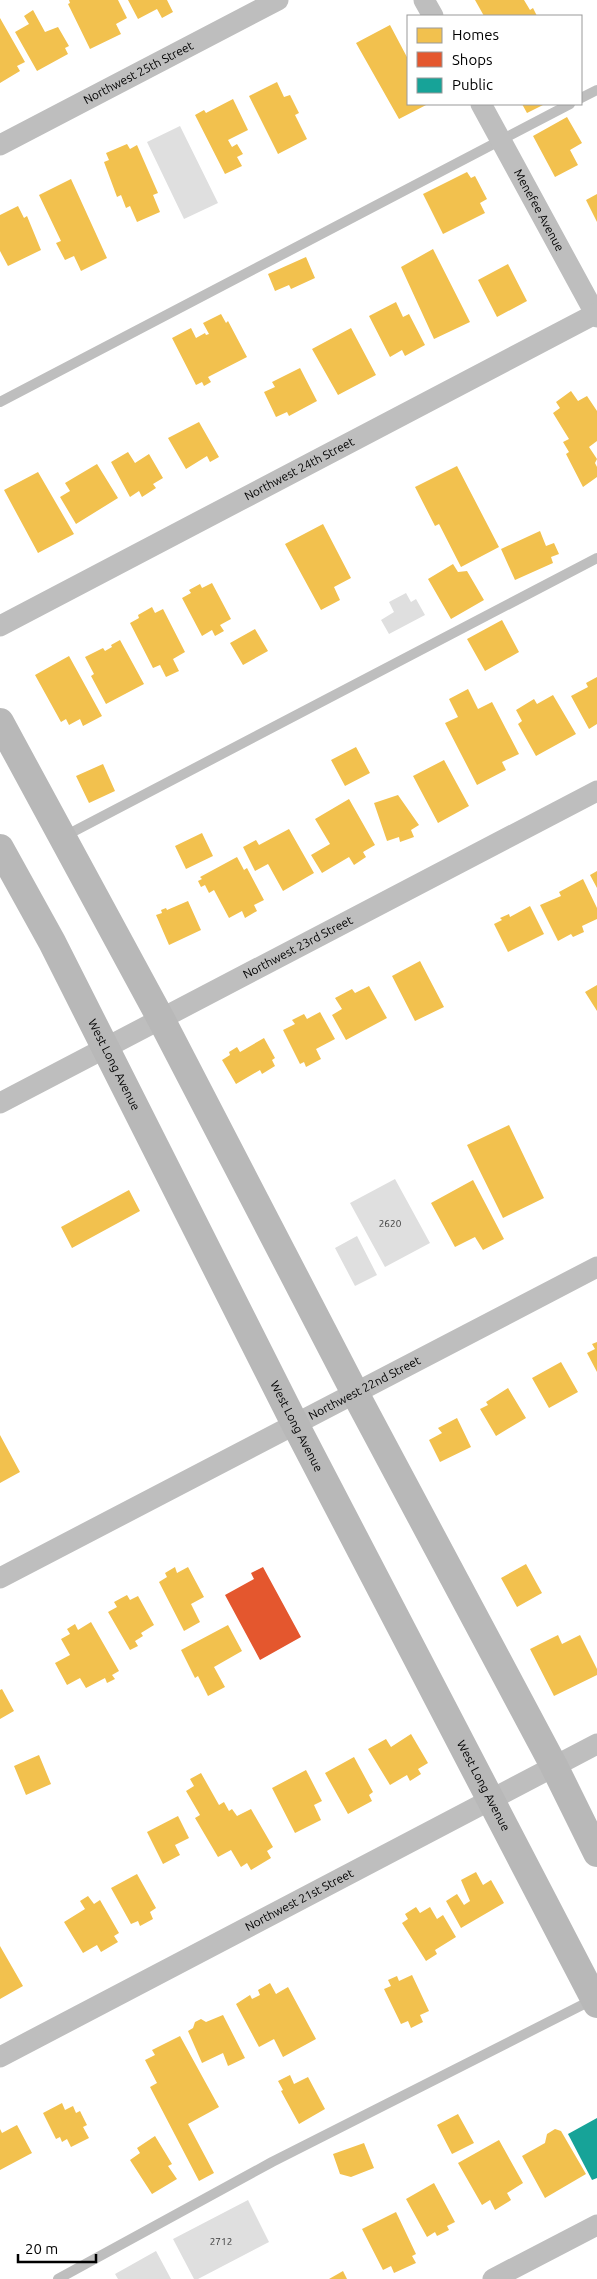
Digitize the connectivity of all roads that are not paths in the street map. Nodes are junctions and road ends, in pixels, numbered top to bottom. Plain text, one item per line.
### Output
1 (278, 0) edge
2 (424, 0) edge
3 (432, 15) edge
4 (597, 90) edge
5 (582, 98) edge
6 (482, 105) edge
7 (568, 105) edge
8 (501, 140) junction
9 (0, 145) edge
10 (596, 314) edge
11 (0, 402) edge
12 (597, 558) edge
13 (0, 626) edge
14 (0, 722) edge
15 (597, 791) edge
16 (62, 837) junction
17 (0, 848) edge
18 (161, 1019) junction
19 (105, 1048) junction
20 (0, 1103) edge
21 (597, 1267) edge
22 (355, 1393) junction
23 (296, 1424) junction
24 (0, 1578) edge
25 (597, 1744) edge
26 (554, 1766) junction
27 (492, 1799) junction
28 (597, 1852) edge
29 (596, 2001) edge
30 (0, 2057) edge
31 (597, 2225) edge
32 (58, 2279) edge
33 (493, 2279) edge

1 - 9 street, Northwest 25th Street
2 - 3 street
4 - 5 lane
6 - 8 street, Menefee Avenue
7 - 8 lane
8 - 10 street, Menefee Avenue
8 - 11 lane
10 - 13 street, Northwest 24th Street
12 - 16 lane
14 - 16 main road
15 - 18 street, Northwest 23rd Street
16 - 18 main road
17 - 19 main road, West Long Avenue
18 - 19 street, Northwest 23rd Street
18 - 22 main road
19 - 20 street, Northwest 23rd Street
19 - 23 main road, West Long Avenue
21 - 22 street, Northwest 22nd Street
22 - 23 street, Northwest 22nd Street
22 - 26 main road
23 - 24 street, Northwest 22nd Street
23 - 27 main road, West Long Avenue
25 - 26 street, Northwest 21st Street
26 - 27 street, Northwest 21st Street
26 - 28 main road
27 - 29 main road, West Long Avenue
27 - 30 street, Northwest 21st Street
29 - 32 lane
31 - 33 street

